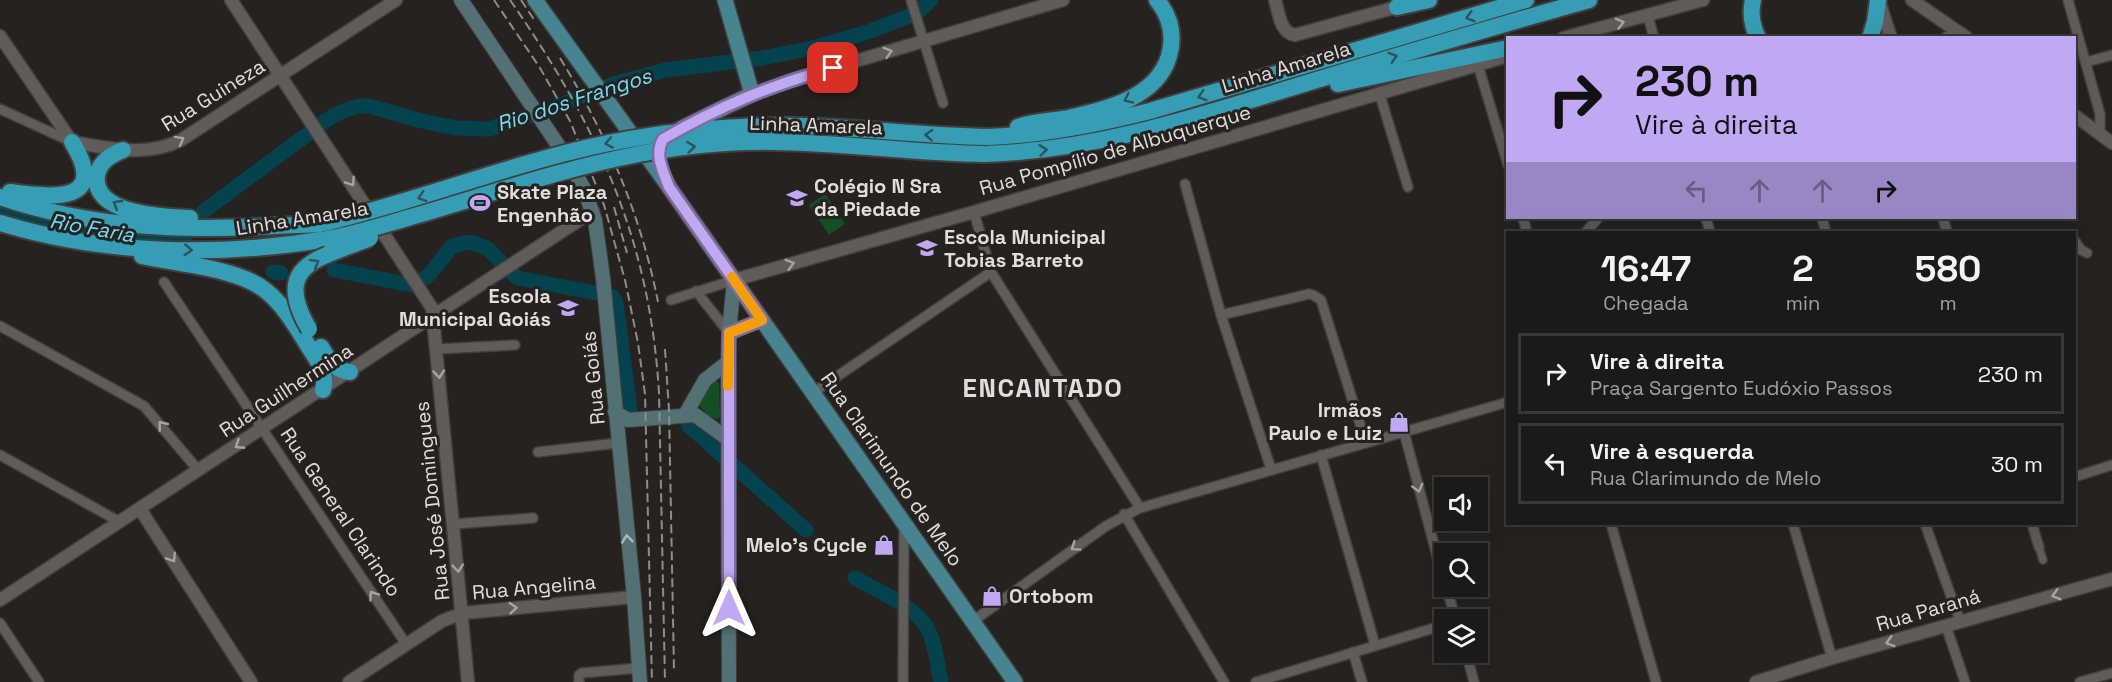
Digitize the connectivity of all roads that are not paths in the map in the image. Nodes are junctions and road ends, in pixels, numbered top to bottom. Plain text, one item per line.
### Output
1 (231, 0) edge
2 (396, 0) edge
3 (461, 0) edge
4 (535, 0) edge
5 (725, 0) edge
6 (1063, 0) edge
7 (1157, 0) edge
8 (1275, 0) edge
9 (1414, 0) edge
10 (1429, 0) edge
11 (1526, 0) edge
12 (1589, 0) edge
13 (1703, 0) edge
14 (1878, 0) edge
15 (1912, 0) edge
16 (2068, 0) edge
17 (1752, 5) edge
18 (1397, 7) junction
19 (914, 10) edge
20 (1648, 16) junction
21 (0, 36) edge
22 (1571, 36) edge
23 (1653, 36) edge
24 (1757, 36) edge
25 (1871, 36) edge
26 (1890, 36) edge
27 (1964, 36) edge
28 (923, 42) junction
29 (1506, 48) edge
30 (2112, 55) edge
31 (1506, 57) edge
32 (2086, 62) junction
33 (1478, 66) junction
34 (281, 76) junction
35 (600, 90) junction
36 (1379, 92) junction
37 (752, 94) junction
38 (1263, 96) junction
39 (943, 103) dead end
40 (0, 109) edge
41 (2100, 114) junction
42 (2076, 116) edge
43 (2088, 125) junction
44 (2100, 134) junction
45 (663, 139) junction
46 (72, 142) junction
47 (991, 143) junction
48 (2112, 143) edge
49 (123, 150) junction
50 (1506, 158) edge
51 (1185, 184) dead end
52 (669, 187) junction
53 (1407, 188) dead end
54 (0, 190) edge
55 (0, 197) edge
56 (593, 211) junction
57 (974, 212) junction
58 (410, 217) junction
59 (1597, 219) edge
60 (0, 223) edge
61 (277, 226) junction
62 (324, 231) junction
63 (1587, 231) edge
64 (2076, 242) edge
65 (109, 245) junction
66 (2087, 253) dead end
67 (992, 272) junction
68 (734, 280) junction
69 (164, 282) dead end
70 (696, 291) junction
71 (671, 300) dead end
72 (1221, 315) junction
73 (434, 316) junction
74 (762, 320) junction
75 (0, 326) edge
76 (729, 333) junction
77 (515, 345) dead end
78 (437, 349) junction
79 (728, 362) junction
80 (350, 372) junction
81 (323, 390) junction
82 (814, 392) junction
83 (1506, 403) edge
84 (685, 415) junction
85 (262, 430) junction
86 (621, 431) junction
87 (1404, 432) junction
88 (1366, 443) junction
89 (728, 445) junction
90 (538, 452) dead end
91 (0, 454) edge
92 (1321, 455) junction
93 (2112, 465) edge
94 (1271, 470) junction
95 (199, 471) junction
96 (2076, 476) edge
97 (1140, 508) junction
98 (140, 509) junction
99 (1124, 514) junction
100 (533, 518) dead end
101 (120, 522) junction
102 (904, 523) junction
103 (454, 524) junction
104 (1611, 525) edge
105 (1793, 525) edge
106 (1926, 525) edge
107 (2032, 525) edge
108 (1434, 544) edge
109 (2039, 547) joint
110 (2043, 560) dead end
111 (2112, 579) edge
112 (634, 597) junction
113 (0, 600) edge
114 (463, 613) junction
115 (972, 621) junction
116 (1960, 621) junction
117 (0, 623) edge
118 (1946, 626) junction
119 (1434, 628) edge
120 (406, 644) junction
121 (1375, 645) junction
122 (1353, 651) junction
123 (1832, 658) junction
124 (1469, 663) edge
125 (2112, 673) edge
126 (639, 675) edge
127 (39, 682) edge
128 (251, 682) edge
129 (349, 682) edge
130 (468, 682) edge
131 (579, 682) edge
132 (729, 682) edge
133 (903, 682) edge
134 (1015, 682) edge
135 (1224, 682) edge
136 (1256, 682) edge
137 (1362, 682) edge
138 (1474, 682) edge
139 (1656, 682) edge
140 (1756, 682) edge
141 (1965, 682) edge
142 (2080, 682) edge

1 - 34 street, Rua José Domingues
2 - 34 street, Rua Guineza
3 - 56 main road, Rua Goiás
4 - 35 main road
5 - 37 main road
6 - 28 street
7 -> 47 highway
8 - 18 street
9 - 18 street
10 - 18 highway
11 -> 47 highway, Linha Amarela
38 -> 12 highway, Linha Amarela
13 - 20 street
14 - 25 highway
14 - 26 street
15 - 27 street
16 - 32 street
17 - 24 highway
19 - 28 street
22 -> 20 street
20 - 23 street
21 - 46 street
37 -> 28 street
28 - 39 street
29 - 38 highway
30 - 32 street
31 - 33 street, Rua Pompílio de Albuquerque
32 - 41 street
33 - 36 street, Rua Pompílio de Albuquerque
33 - 50 street
49 -> 34 street, Rua Guineza
34 -> 73 street, Rua José Domingues
35 - 45 main road
35 - 52 main road, Rua Clarimundo de Melo
36 - 53 street
36 - 57 street, Rua Pompílio de Albuquerque
37 - 45 main road
47 -> 38 highway, Linha Amarela
40 - 46 street, Rua Guineza
41 - 43 street
41 - 44 street
42 - 43 street
43 - 44 street
44 - 48 street
45 - 52 main road
46 - 49 street, Rua Guineza
46 - 54 highway
58 -> 47 highway, Linha Amarela, bridge
47 -> 62 highway, Linha Amarela, bridge
61 -> 49 highway
51 - 72 street
52 - 68 main road, Rua Clarimundo de Melo
55 - 61 highway, Linha Amarela
56 - 73 street, Rua Guilhermina
56 - 86 main road, Rua Goiás
57 - 67 street
68 -> 57 street, Rua Pompílio de Albuquerque
58 - 62 highway, Linha Amarela, bridge
80 -> 58 highway, bridge
59 - 63 street
60 - 65 highway, Linha Amarela
61 - 62 highway, Linha Amarela
65 -> 62 highway, Linha Amarela
64 - 66 street
65 - 81 highway
67 - 82 street
67 - 97 street
68 - 70 street
68 - 74 main road, Rua Clarimundo de Melo
68 - 76 main road
69 - 85 street, Rua General Clarindo
70 - 71 street
70 - 76 street
72 - 88 street
72 - 94 street
73 - 78 street, Rua José Domingues
73 - 80 street, Rua Guilhermina
74 - 76 main road
74 - 82 main road, Rua Clarimundo de Melo
95 -> 75 street
76 - 79 main road
77 - 78 street
78 -> 103 street, Rua José Domingues
79 - 84 main road
79 - 89 main road
80 - 81 street, Rua Guilhermina
81 - 85 street, Rua Guilhermina
82 - 102 main road, Rua Clarimundo de Melo
83 - 87 street
84 - 86 main road
84 - 89 main road
85 -> 95 street, Rua Guilhermina
120 -> 85 street, Rua General Clarindo
86 - 90 street
112 -> 86 main road, Rua Goiás
87 - 88 street
87 -> 108 street
88 - 92 street
89 - 132 main road
91 - 101 street
92 - 94 street
92 - 121 street
93 - 96 street
94 - 97 street
95 - 98 street, Rua Guilhermina
97 - 99 street
98 - 101 street, Rua Guilhermina
98 -> 128 street
99 -> 115 street
99 - 135 street
100 - 103 street
101 - 113 street, Rua Guilhermina
102 - 115 main road, Rua Clarimundo de Melo
102 - 133 street
103 -> 114 street, Rua José Domingues
104 - 139 street
105 - 123 street
106 - 116 street
107 - 109 street
109 - 110 street
111 -> 116 street, Rua Paraná
114 -> 112 street, Rua Angelina
112 - 126 main road, Rua Goiás
114 - 120 street, Rua Angelina
114 - 130 street, Rua José Domingues
115 - 134 main road, Rua Clarimundo de Melo
116 - 118 street, Rua Paraná
117 - 127 street
118 -> 123 street, Rua Paraná
118 - 141 street
119 - 121 street
120 - 129 street, Rua Angelina
121 - 122 street
122 - 136 street
122 - 137 street
123 - 140 street, Rua Paraná
124 - 138 street
125 - 142 street
126 - 131 street

